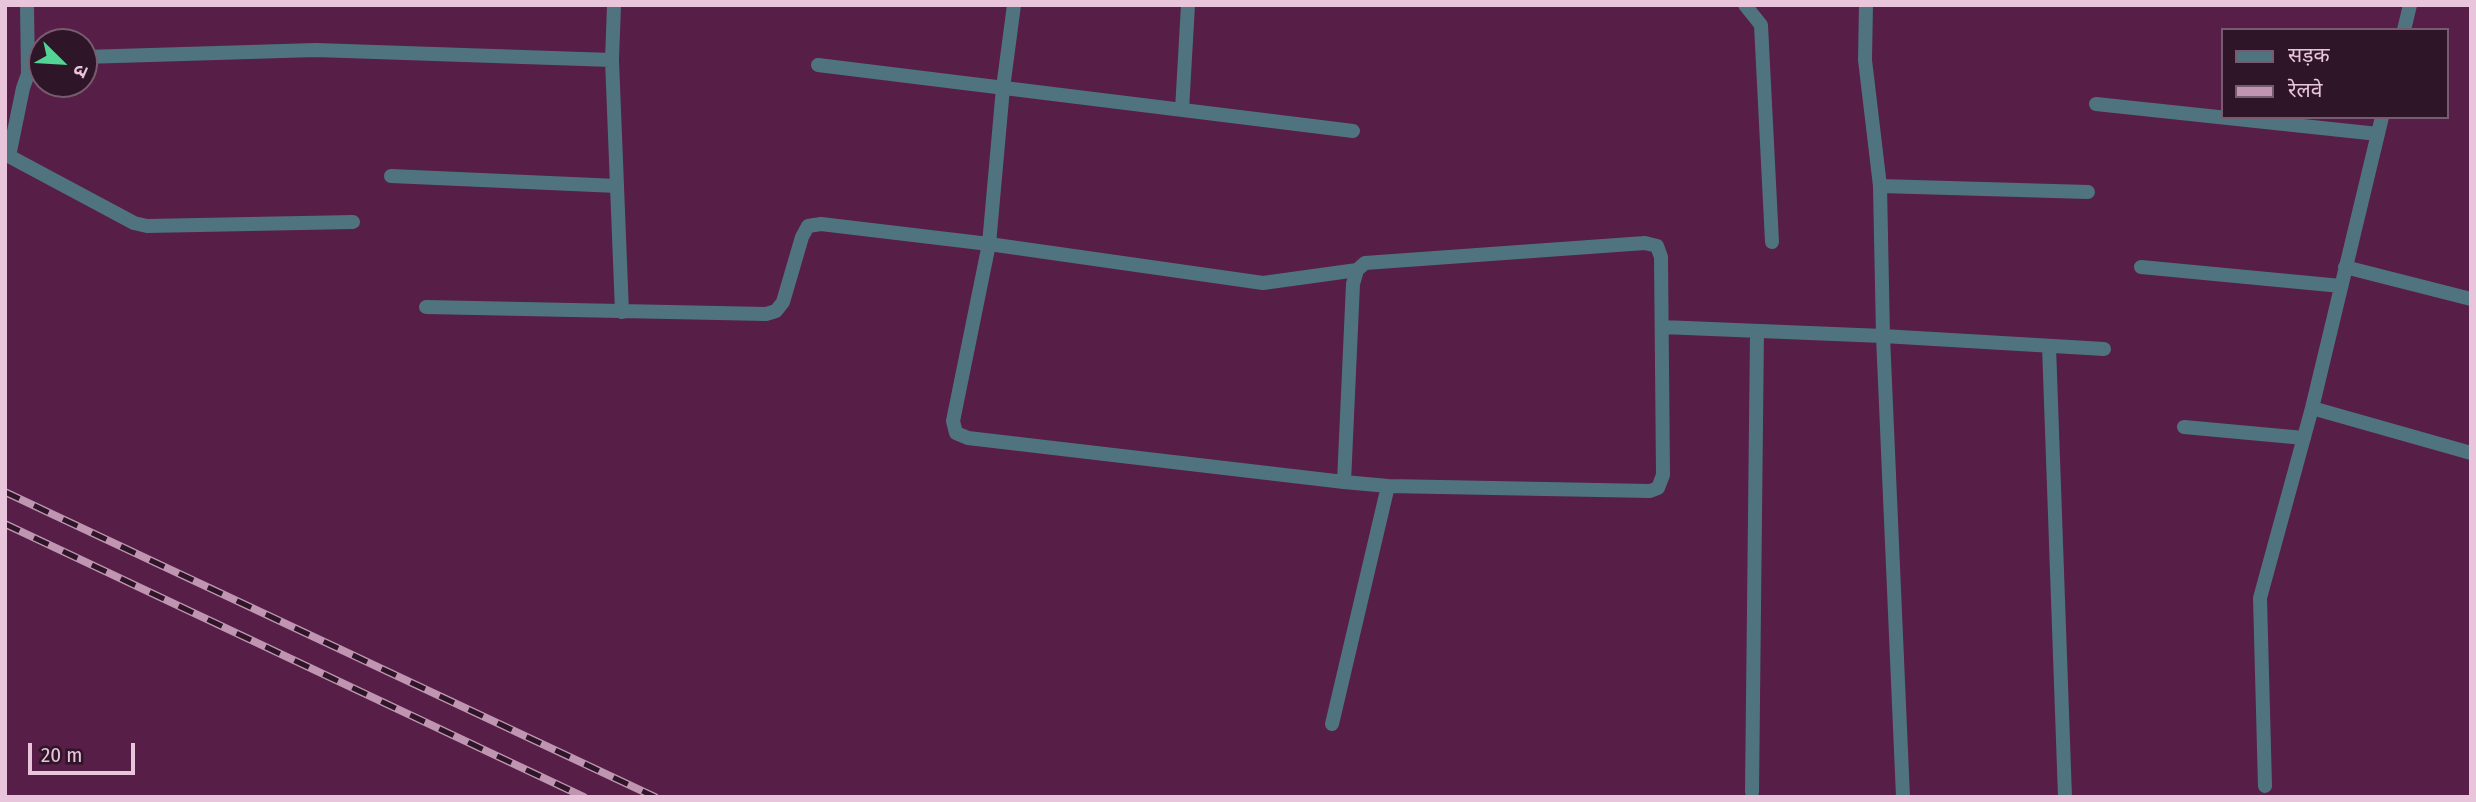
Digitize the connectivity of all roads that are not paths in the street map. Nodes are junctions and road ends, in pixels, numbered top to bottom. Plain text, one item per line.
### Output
1 (27, 5) edge
2 (614, 5) edge
3 (1014, 5) edge
4 (1188, 5) edge
5 (1745, 5) edge
6 (1866, 5) edge
7 (2410, 5) edge
8 (2404, 28) edge
9 (98, 57) edge
10 (612, 60) junction
11 (818, 65) dead end
12 (28, 74) joint
13 (1003, 88) junction
14 (2096, 104) dead end
15 (1182, 110) junction
16 (2220, 117) edge
17 (2237, 119) edge
18 (2382, 119) edge
19 (1353, 131) dead end
20 (2378, 134) junction
21 (7, 155) edge
22 (391, 176) dead end
23 (617, 186) junction
24 (1880, 186) junction
25 (2088, 192) dead end
26 (353, 222) dead end
27 (1772, 242) dead end
28 (989, 244) junction
29 (2141, 267) dead end
30 (2345, 267) junction
31 (1357, 270) junction
32 (2341, 286) junction
33 (2471, 299) edge
34 (426, 307) dead end
35 (622, 312) junction
36 (1662, 327) junction
37 (1757, 331) junction
38 (1883, 336) junction
39 (2049, 346) junction
40 (2104, 349) dead end
41 (2312, 408) junction
42 (2184, 427) dead end
43 (2304, 438) junction
44 (2471, 453) edge
45 (1344, 482) junction
46 (1388, 486) junction
47 (1332, 724) dead end
48 (2265, 786) dead end
49 (1752, 792) dead end
50 (1903, 797) edge
51 (2065, 797) edge

1 - 12 street
2 - 10 street
3 - 13 street
4 - 15 street
5 - 27 street
6 - 24 street
7 - 8 street
9 - 10 street
10 - 23 street
11 - 13 street
12 - 21 street
13 - 15 street
13 - 28 street
14 - 16 street
15 - 19 street
17 - 20 street
18 - 20 street
20 - 30 street
21 - 26 street
22 - 23 street
23 - 35 street
24 - 25 street
24 - 38 street
28 - 31 street
28 - 35 street
28 - 45 street
29 - 32 street
30 - 32 street
30 - 33 street
31 - 36 street
31 - 45 street
32 - 41 street
34 - 35 street
36 - 37 street
36 - 46 street
37 - 38 street
37 - 49 street
38 - 39 street
38 - 50 street
39 - 40 street
39 - 51 street
41 - 43 street
41 - 44 street
42 - 43 street
43 - 48 street
45 - 46 street
46 - 47 street

